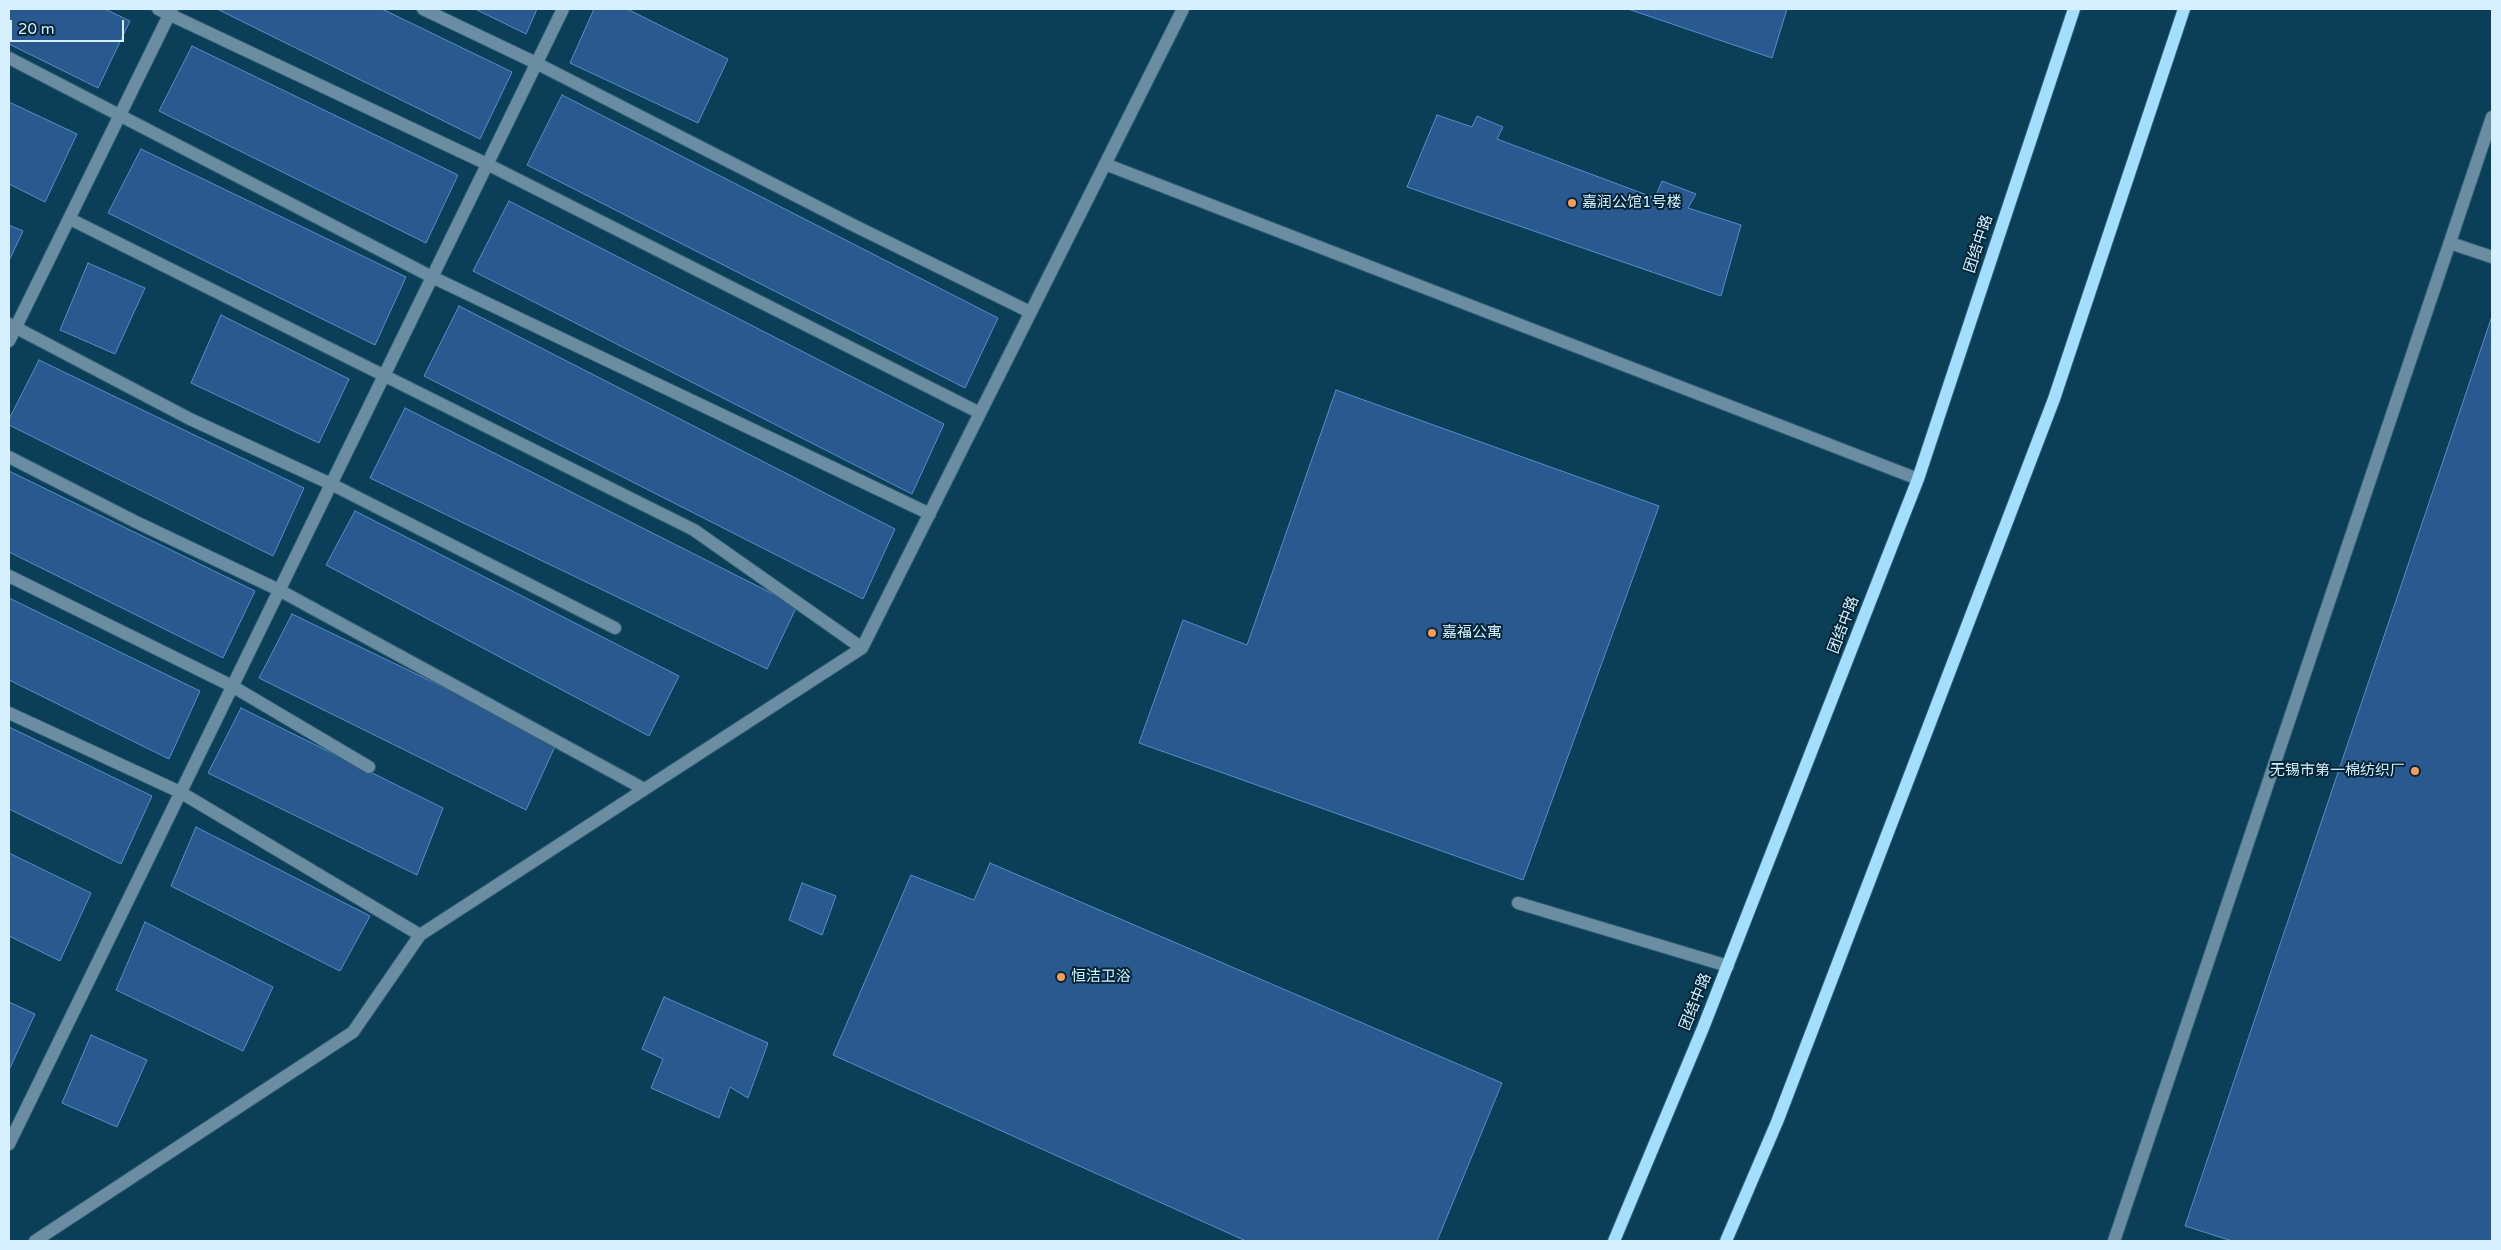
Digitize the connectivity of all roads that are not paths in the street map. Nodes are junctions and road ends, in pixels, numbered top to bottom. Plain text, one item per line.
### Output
1 (423, 9) edge
2 (563, 9) edge
3 (1183, 9) edge
4 (2074, 9) edge
5 (2184, 9) edge
6 (167, 11) edge
7 (9, 58) edge
8 (536, 63) junction
9 (120, 115) junction
10 (2492, 117) edge
11 (487, 164) junction
12 (1105, 164) junction
13 (70, 219) junction
14 (2450, 243) junction
15 (2492, 257) edge
16 (432, 276) junction
17 (1030, 312) junction
18 (13, 326) edge
19 (9, 341) edge
20 (384, 374) junction
21 (980, 413) junction
22 (9, 457) edge
23 (1918, 479) junction
24 (331, 484) junction
25 (930, 514) junction
26 (9, 576) edge
27 (279, 590) junction
28 (615, 628) dead end
29 (862, 648) junction
30 (232, 686) junction
31 (9, 712) edge
32 (370, 768) dead end
33 (644, 789) junction
34 (180, 792) junction
35 (1518, 903) dead end
36 (420, 935) junction
37 (1728, 966) junction
38 (9, 1144) edge
39 (34, 1241) edge
40 (1614, 1241) edge
41 (1726, 1241) edge
42 (2114, 1241) edge

1 - 8 street
2 - 8 street
3 - 12 street
4 - 23 main road, 团结中路
5 - 41 main road
6 - 9 street
6 - 11 street
7 - 9 street
8 - 11 street
8 - 17 street
9 - 13 street
9 - 16 street
10 - 14 street
11 - 16 street
11 - 21 street
12 - 17 street
12 - 23 street
13 - 18 street
13 - 20 street
14 - 15 street
14 - 42 street
16 - 20 street
16 - 25 street
17 - 21 street
18 - 19 street
18 - 24 street
20 - 24 street
20 - 29 street
21 - 25 street
22 - 27 street
23 - 37 main road, 团结中路
24 - 27 street
24 - 28 street
25 - 29 street
26 - 30 street
27 - 30 street
27 - 33 street
29 - 33 street
30 - 32 street
30 - 34 street
31 - 34 street
33 - 36 street
34 - 36 street
34 - 38 street
35 - 37 street
36 - 39 street
37 - 40 main road, 团结中路

